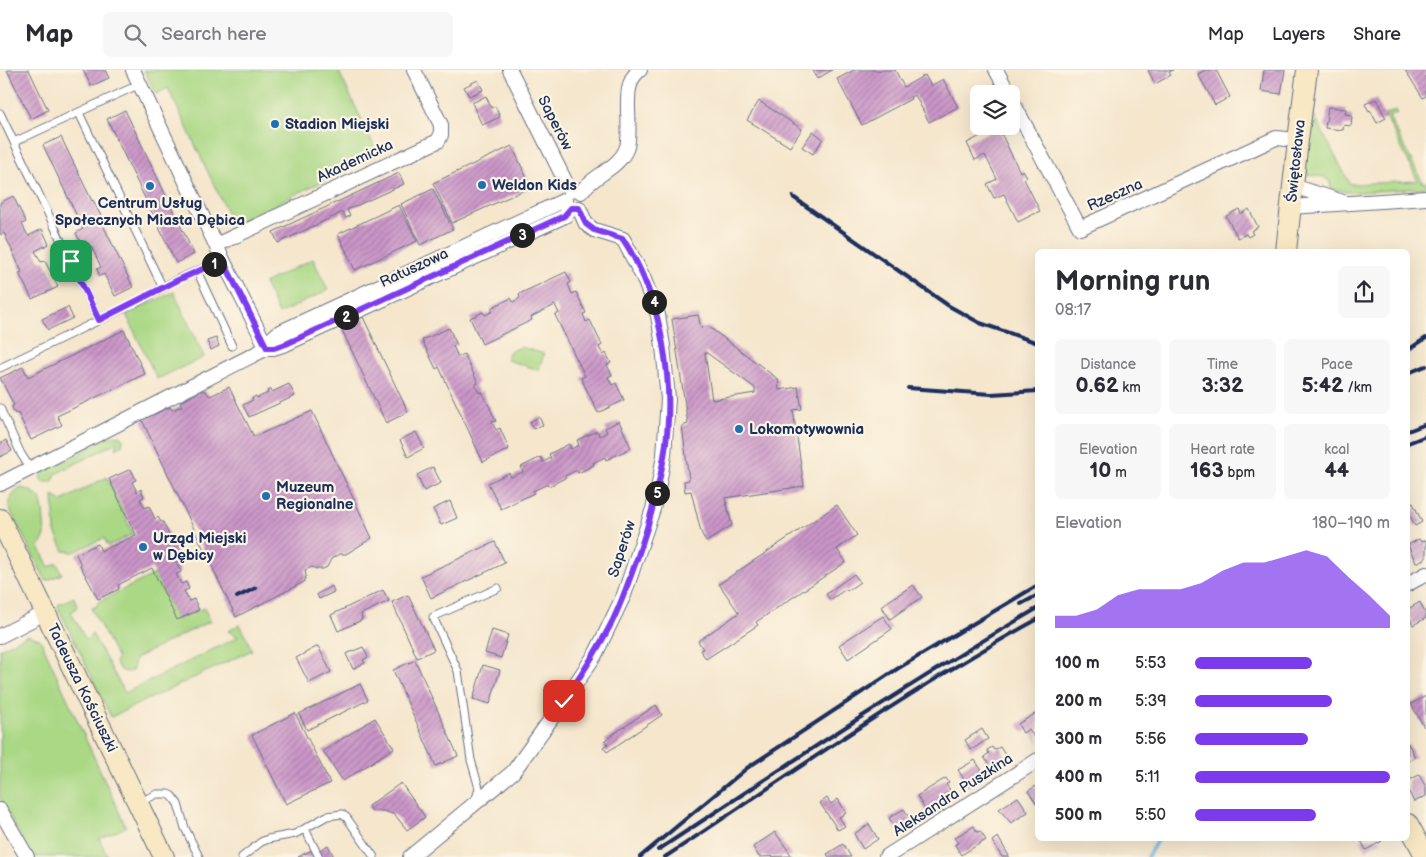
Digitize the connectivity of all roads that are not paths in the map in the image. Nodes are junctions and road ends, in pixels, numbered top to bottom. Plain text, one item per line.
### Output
1 (133, 70) edge
2 (414, 70) edge
3 (510, 70) edge
4 (640, 70) edge
5 (996, 70) edge
6 (1307, 70) edge
7 (140, 84) junction
8 (1004, 85) edge
9 (79, 113) junction
10 (0, 114) edge
11 (1020, 116) edge
12 (1298, 140) junction
13 (14, 142) junction
14 (1293, 186) junction
15 (1426, 198) edge
16 (573, 200) junction
17 (1346, 203) junction
18 (1291, 207) junction
19 (216, 245) junction
20 (1286, 249) edge
21 (223, 260) junction
22 (197, 271) junction
23 (163, 288) junction
24 (99, 320) junction
25 (232, 346) dead end
26 (267, 348) junction
27 (0, 368) edge
28 (0, 408) edge
29 (30, 468) junction
30 (0, 484) edge
31 (0, 519) edge
32 (1426, 574) edge
33 (1410, 583) edge
34 (498, 588) dead end
35 (46, 613) junction
36 (0, 636) edge
37 (1035, 762) edge
38 (138, 803) junction
39 (475, 804) junction
40 (0, 810) edge
41 (1410, 828) edge
42 (305, 829) junction
43 (27, 857) edge
44 (164, 857) edge
45 (199, 857) edge
46 (242, 857) edge
47 (319, 857) edge
48 (374, 857) edge
49 (410, 857) edge
50 (886, 857) edge
51 (1426, 857) edge

1 - 7 street
2 - 19 street, Akademicka
3 - 16 street, Saperów
4 - 16 street
5 - 8 street
6 - 12 street, Świętosława
7 - 9 lane
7 - 19 street
9 - 13 lane
9 - 23 lane
10 - 13 lane
11 - 12 street, Rzeczna
12 - 14 street, Świętosława
13 - 24 lane
14 - 17 street
14 - 18 street, Świętosława
15 - 17 street
16 - 26 street, Ratuszowa
16 - 39 street, Saperów
17 - 18 street
18 - 20 street, Świętosława
19 - 21 street
21 - 22 lane
21 - 26 street
22 - 23 lane
22 - 25 lane
23 - 24 lane
24 - 27 lane
26 - 29 street, Ratuszowa
28 - 29 lane
29 - 30 street, Ratuszowa
31 - 35 street, Tadeusza Kościuszki
32 - 33 street
34 - 39 lane
35 - 36 street
35 - 38 street, Tadeusza Kościuszki
37 - 50 street, Aleksandra Puszkina
38 - 44 street, Tadeusza Kościuszki
38 - 45 lane
39 - 49 street, Saperów
40 - 43 street
41 - 51 street
42 - 46 lane
42 - 47 lane
42 - 48 lane

